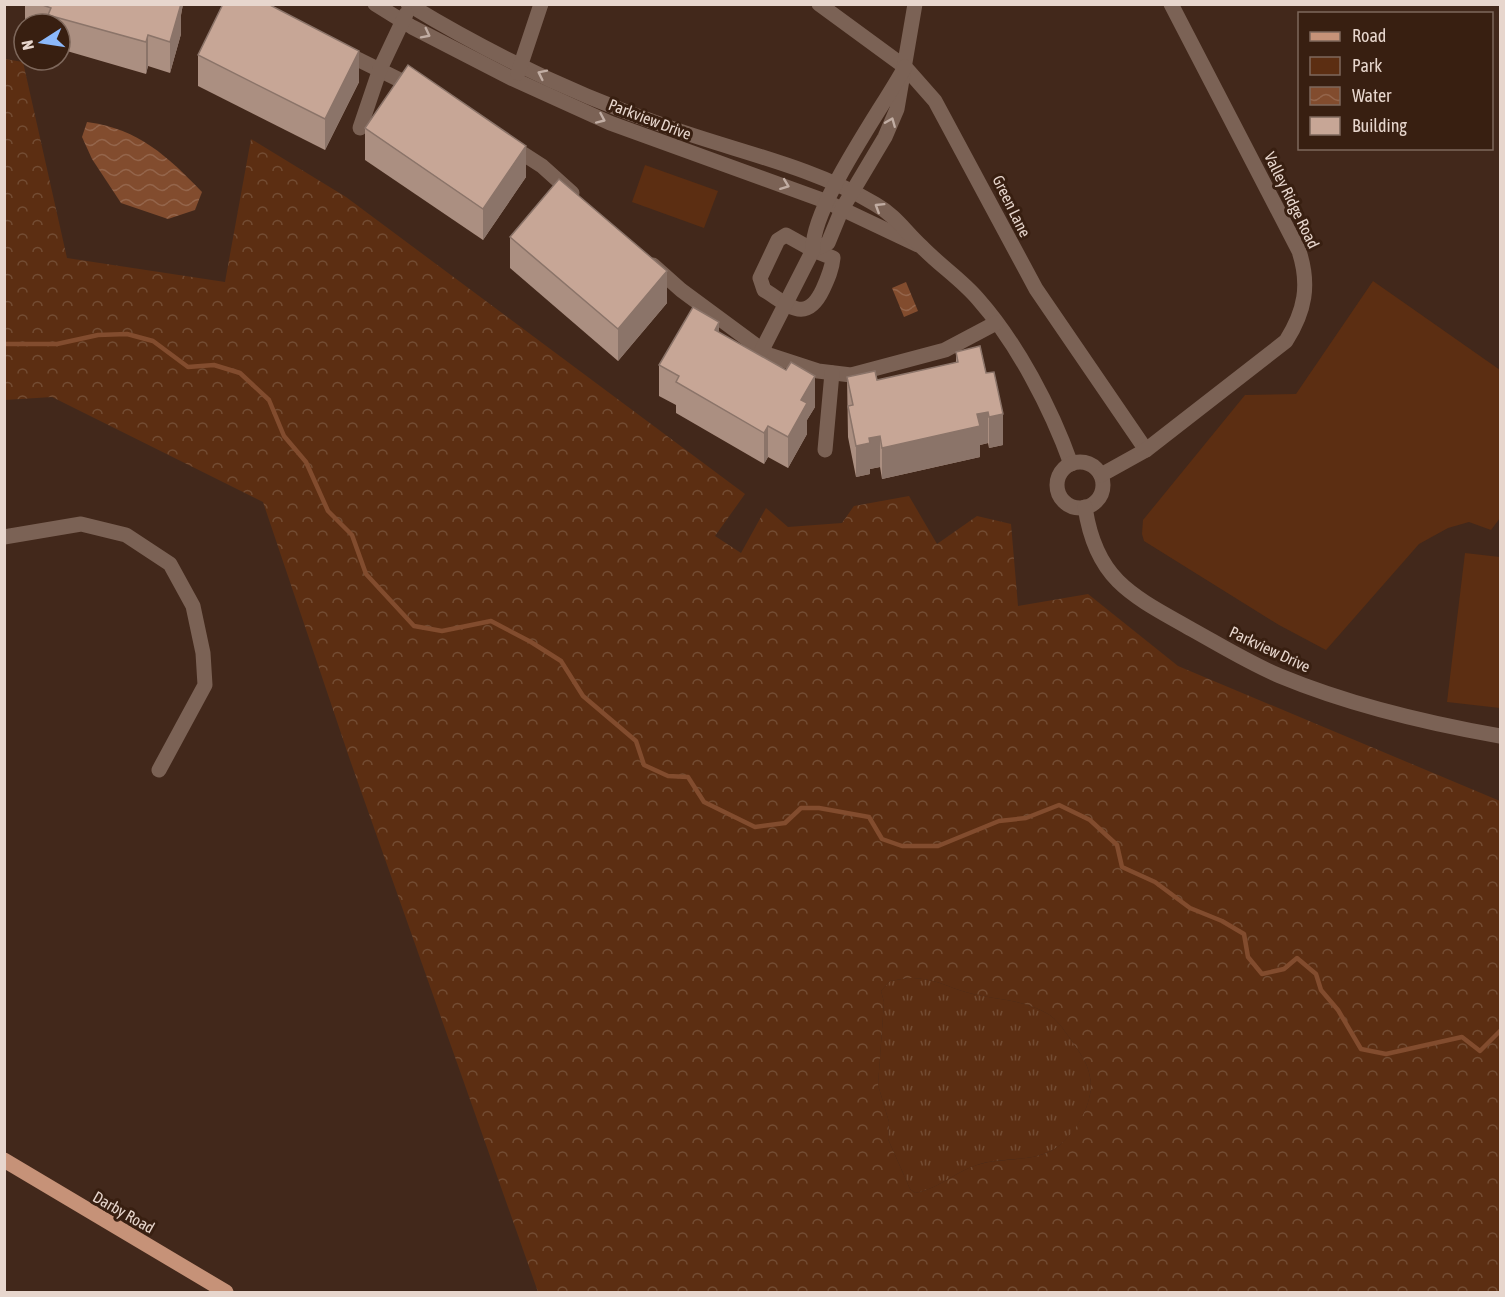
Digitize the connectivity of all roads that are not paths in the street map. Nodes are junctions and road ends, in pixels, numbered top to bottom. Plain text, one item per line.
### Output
1 (375, 4) edge
2 (541, 4) edge
3 (819, 4) edge
4 (915, 4) edge
5 (1171, 4) edge
6 (410, 5) edge
7 (402, 21) junction
8 (328, 45) edge
9 (521, 64) junction
10 (905, 67) junction
11 (380, 69) junction
12 (515, 80) junction
13 (429, 94) edge
14 (360, 128) dead end
15 (496, 135) edge
16 (835, 185) junction
17 (851, 192) junction
18 (825, 201) junction
19 (585, 204) edge
20 (842, 209) junction
21 (921, 246) junction
22 (813, 250) junction
23 (637, 251) edge
24 (787, 304) junction
25 (996, 323) junction
26 (762, 350) junction
27 (832, 373) junction
28 (825, 450) dead end
29 (1146, 450) junction
30 (1071, 464) junction
31 (1101, 475) junction
32 (1085, 507) junction
33 (4, 537) edge
34 (1500, 736) edge
35 (159, 770) dead end
36 (4, 1160) edge
37 (226, 1293) edge

1 - 7 street, Parkview Drive
2 - 9 street
3 - 10 street, Green Lane
4 - 10 street
5 - 29 street, Valley Ridge Road
6 - 7 street
6 - 9 street, Parkview Drive
7 - 11 street
7 -> 12 street, Parkview Drive
8 - 11 street
9 - 12 street
16 -> 9 street, Parkview Drive
10 - 16 street
17 -> 10 street
10 - 29 street, Green Lane
11 - 13 street
11 - 14 street
12 -> 18 street, Parkview Drive
15 - 19 street
16 - 17 street, Parkview Drive
16 - 18 street
17 - 20 street
21 -> 17 street, Parkview Drive
18 - 20 street, Parkview Drive
18 - 22 street
20 - 21 street, Parkview Drive
20 - 22 street
21 - 25 street, Parkview Drive
22 - 24 street
22 - 24 street
22 - 24 street
23 - 26 street
24 - 26 street
25 - 27 street
25 - 30 street, Parkview Drive
26 - 27 street
27 - 28 street
29 - 31 street, Valley Ridge Road
30 - 31 street
30 - 32 street
31 - 32 street
32 - 34 street, Parkview Drive
33 - 35 street
36 - 37 main road, Darby Road

